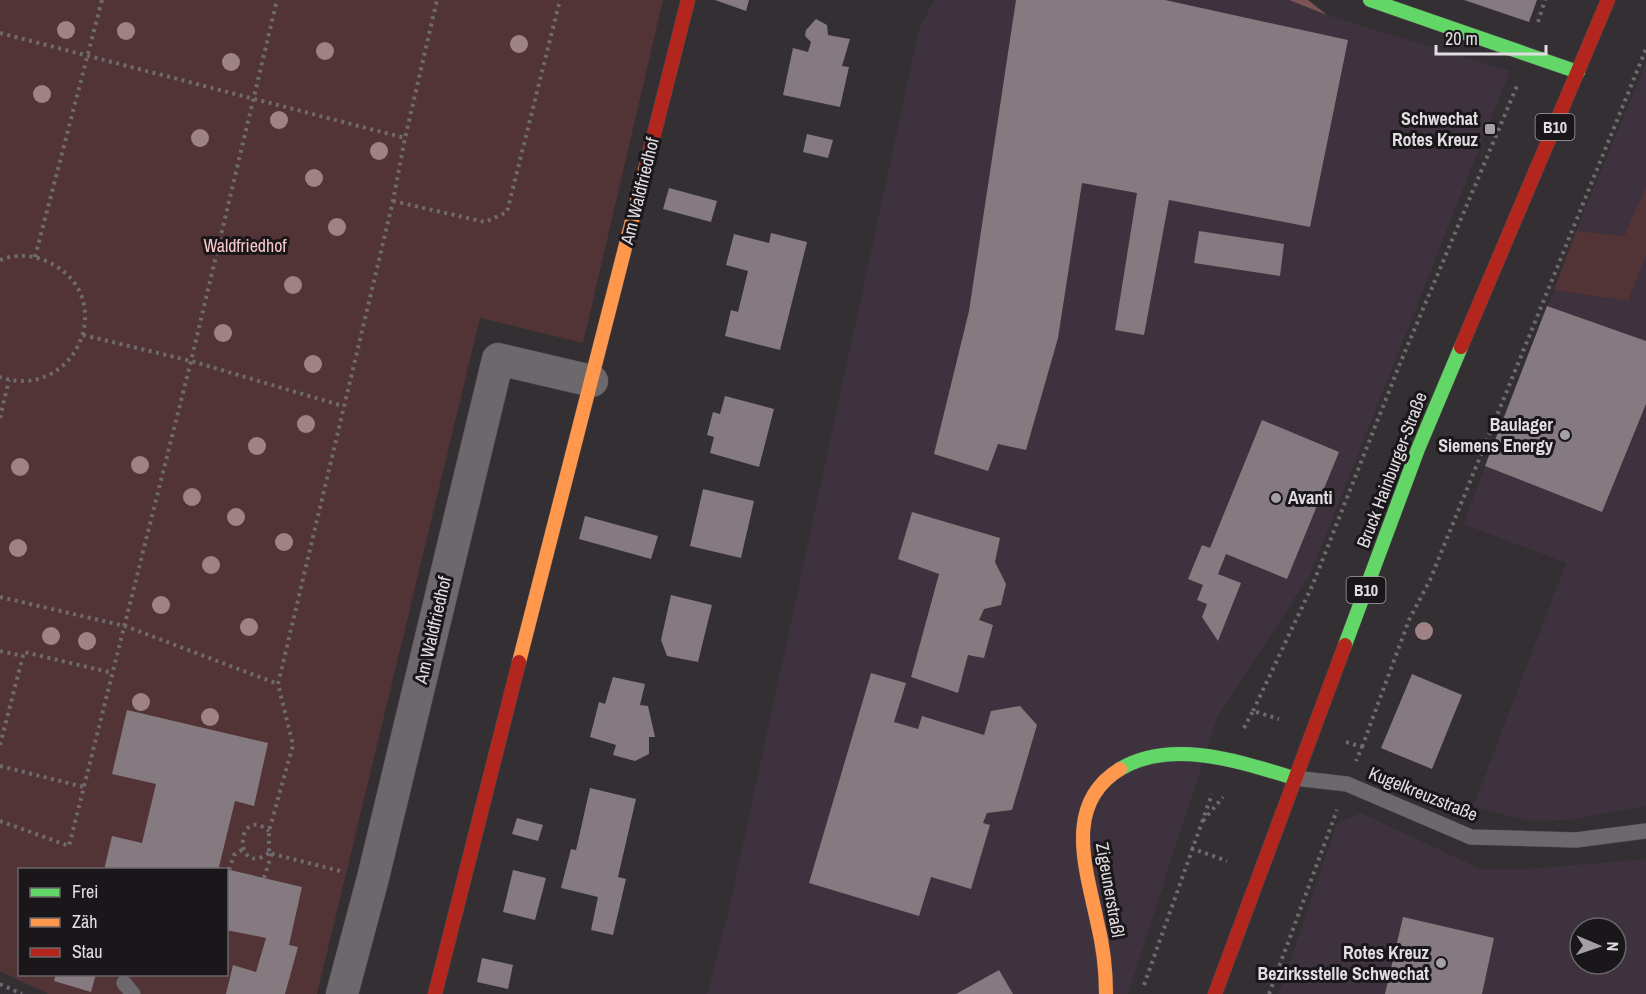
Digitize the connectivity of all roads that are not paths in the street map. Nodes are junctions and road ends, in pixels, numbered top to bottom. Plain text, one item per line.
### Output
1 (688, 0) edge
2 (1370, 0) edge
3 (1608, 0) edge
4 (1578, 72) junction
5 (592, 381) junction
6 (1294, 778) junction
7 (1646, 831) edge
8 (342, 994) edge
9 (435, 994) edge
10 (1106, 994) edge
11 (1215, 994) edge

1 - 5 street, Am Waldfriedhof
2 - 4 street
3 - 4 street, Bruck Hainburger-Straße / B10
4 - 6 street, Bruck Hainburger-Straße / B10
5 - 8 street, Am Waldfriedhof
5 - 9 street, Am Waldfriedhof
6 - 7 lane, Kugelkreuzstraße
6 - 10 street, Zigeunerstraßl
6 - 11 street, Bruck Hainburger-Straße / B10

